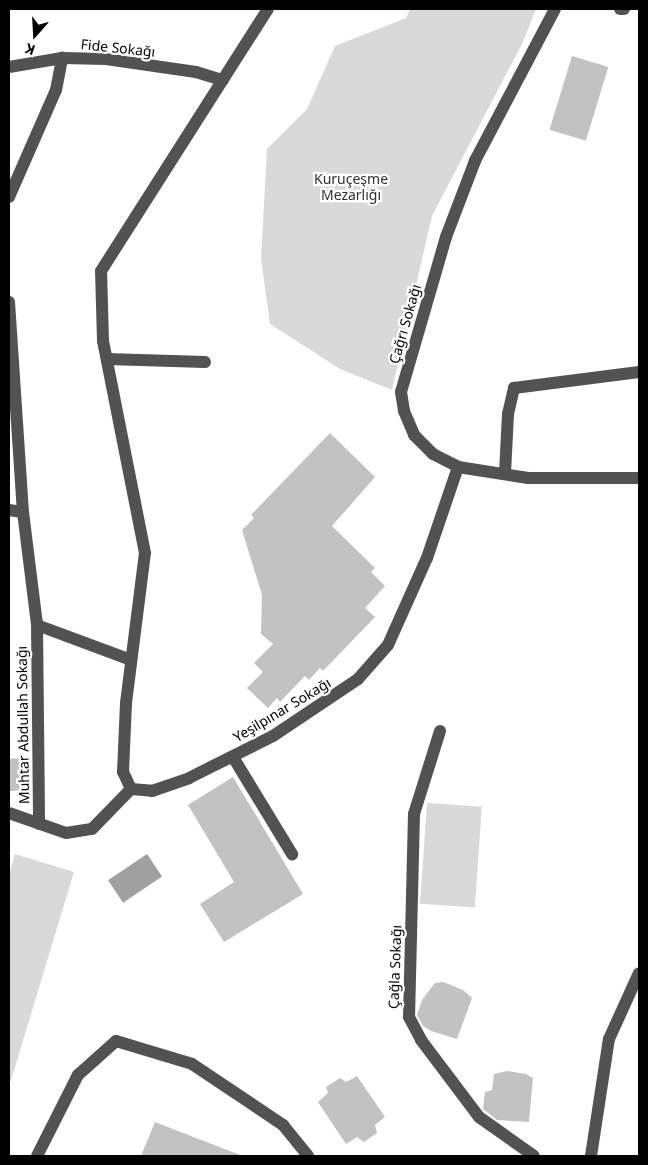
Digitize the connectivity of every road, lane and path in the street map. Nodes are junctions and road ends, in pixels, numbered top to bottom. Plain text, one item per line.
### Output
1 (268, 9) edge
2 (555, 9) edge
3 (62, 58) junction
4 (9, 67) edge
5 (223, 80) junction
6 (9, 192) edge
7 (9, 197) edge
8 (9, 302) edge
9 (107, 359) junction
10 (205, 362) dead end
11 (639, 372) edge
12 (458, 467) junction
13 (505, 473) junction
14 (639, 478) edge
15 (9, 510) edge
16 (23, 512) junction
17 (37, 625) junction
18 (131, 660) junction
19 (440, 731) dead end
20 (233, 757) junction
21 (132, 789) junction
22 (9, 815) edge
23 (39, 824) junction
24 (292, 854) dead end
25 (639, 973) edge
26 (297, 1150) edge
27 (37, 1156) edge
28 (308, 1156) edge
29 (534, 1156) edge
30 (591, 1156) edge

1 - 5 street
2 - 12 street, Çağrı Sokağı
3 - 4 street, Fide Sokağı
3 - 5 street, Fide Sokağı
3 - 6 street
5 - 9 street
6 - 7 street
8 - 16 street, Muhtar Abdullah Sokağı
9 - 10 street
9 - 18 street
11 - 13 street
12 - 13 street, Çağrı Sokağı
12 - 20 street, Yeşilpınar Sokağı
13 - 14 street, Çağrı Sokağı
15 - 16 street
16 - 17 street, Muhtar Abdullah Sokağı
17 - 18 street
17 - 23 street, Muhtar Abdullah Sokağı
18 - 21 street
19 - 29 street, Çağla Sokağı
20 - 21 street, Yeşilpınar Sokağı
20 - 24 street
21 - 23 street
22 - 23 street
25 - 30 street
26 - 27 street
26 - 28 street

